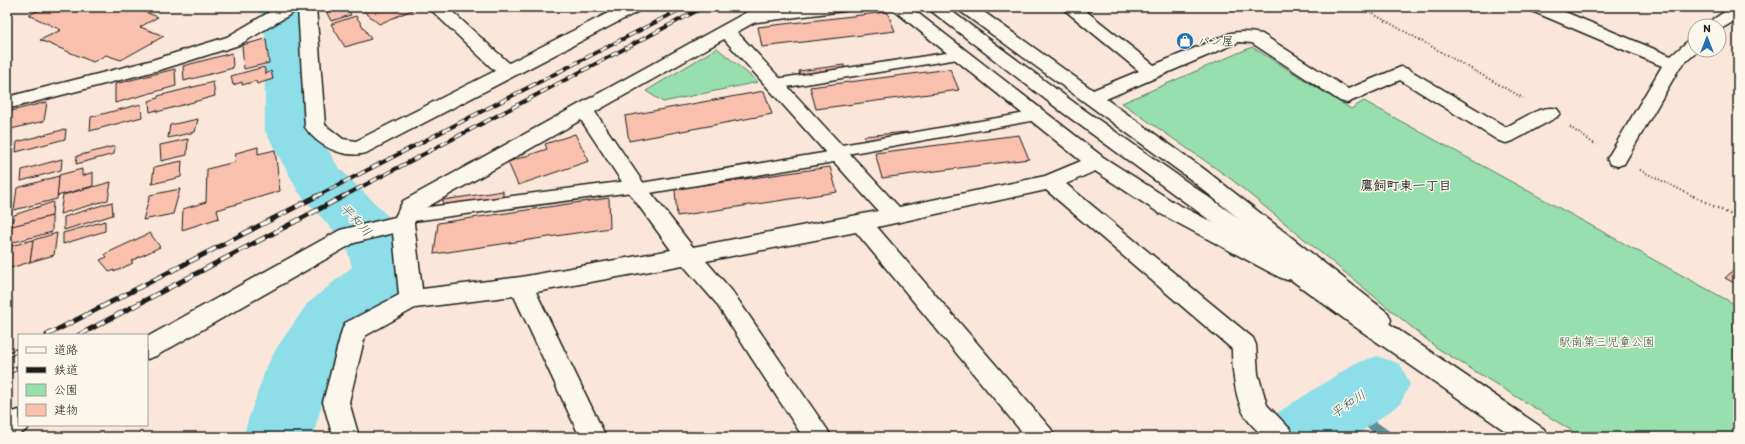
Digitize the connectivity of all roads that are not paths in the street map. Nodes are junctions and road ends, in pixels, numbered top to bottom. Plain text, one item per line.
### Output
1 (290, 7) edge
2 (307, 7) edge
3 (437, 7) edge
4 (633, 7) edge
5 (769, 7) edge
6 (844, 7) edge
7 (899, 7) edge
8 (935, 7) edge
9 (966, 7) edge
10 (1070, 7) edge
11 (1538, 7) edge
12 (1738, 11) edge
13 (1727, 18) edge
14 (748, 19) junction
15 (726, 31) junction
16 (1687, 51) edge
17 (960, 55) junction
18 (1672, 64) junction
19 (506, 72) junction
20 (1152, 72) junction
21 (775, 84) junction
22 (1091, 98) junction
23 (7, 103) edge
24 (584, 110) junction
25 (1550, 114) road end
26 (1037, 116) junction
27 (838, 153) junction
28 (1617, 159) road end
29 (1096, 162) junction
30 (1050, 182) junction
31 (637, 188) junction
32 (895, 216) junction
33 (404, 220) junction
34 (861, 223) junction
35 (688, 256) junction
36 (521, 286) junction
37 (1328, 293) junction
38 (412, 299) junction
39 (148, 348) edge
40 (1454, 380) junction
41 (18, 421) edge
42 (7, 427) edge
43 (346, 437) edge
44 (593, 437) edge
45 (818, 437) edge
46 (1042, 437) edge
47 (1281, 437) edge
48 (1535, 437) edge

1 - 23 street
2 - 19 street
3 - 19 street
4 - 19 street
5 - 14 street
6 - 14 lane
7 - 17 street
8 - 37 street
9 - 22 street
10 - 20 street
11 - 18 street
12 - 13 street
14 - 15 street
15 - 21 street
15 - 24 street
16 - 18 street
17 - 21 lane
17 - 26 street
18 - 28 street
20 - 22 street
20 - 25 street
21 - 27 street
22 - 40 street
24 - 31 street
24 - 33 street
26 - 27 lane
26 - 29 street
27 - 31 lane
27 - 32 street
29 - 30 street
29 - 37 street
30 - 32 street
30 - 47 street
31 - 33 lane
31 - 35 street
32 - 34 street
33 - 38 street
33 - 39 street
34 - 35 street
34 - 46 street
35 - 36 street
35 - 45 street
36 - 38 street
36 - 44 street
37 - 40 street
38 - 43 street
40 - 48 street
41 - 42 street

